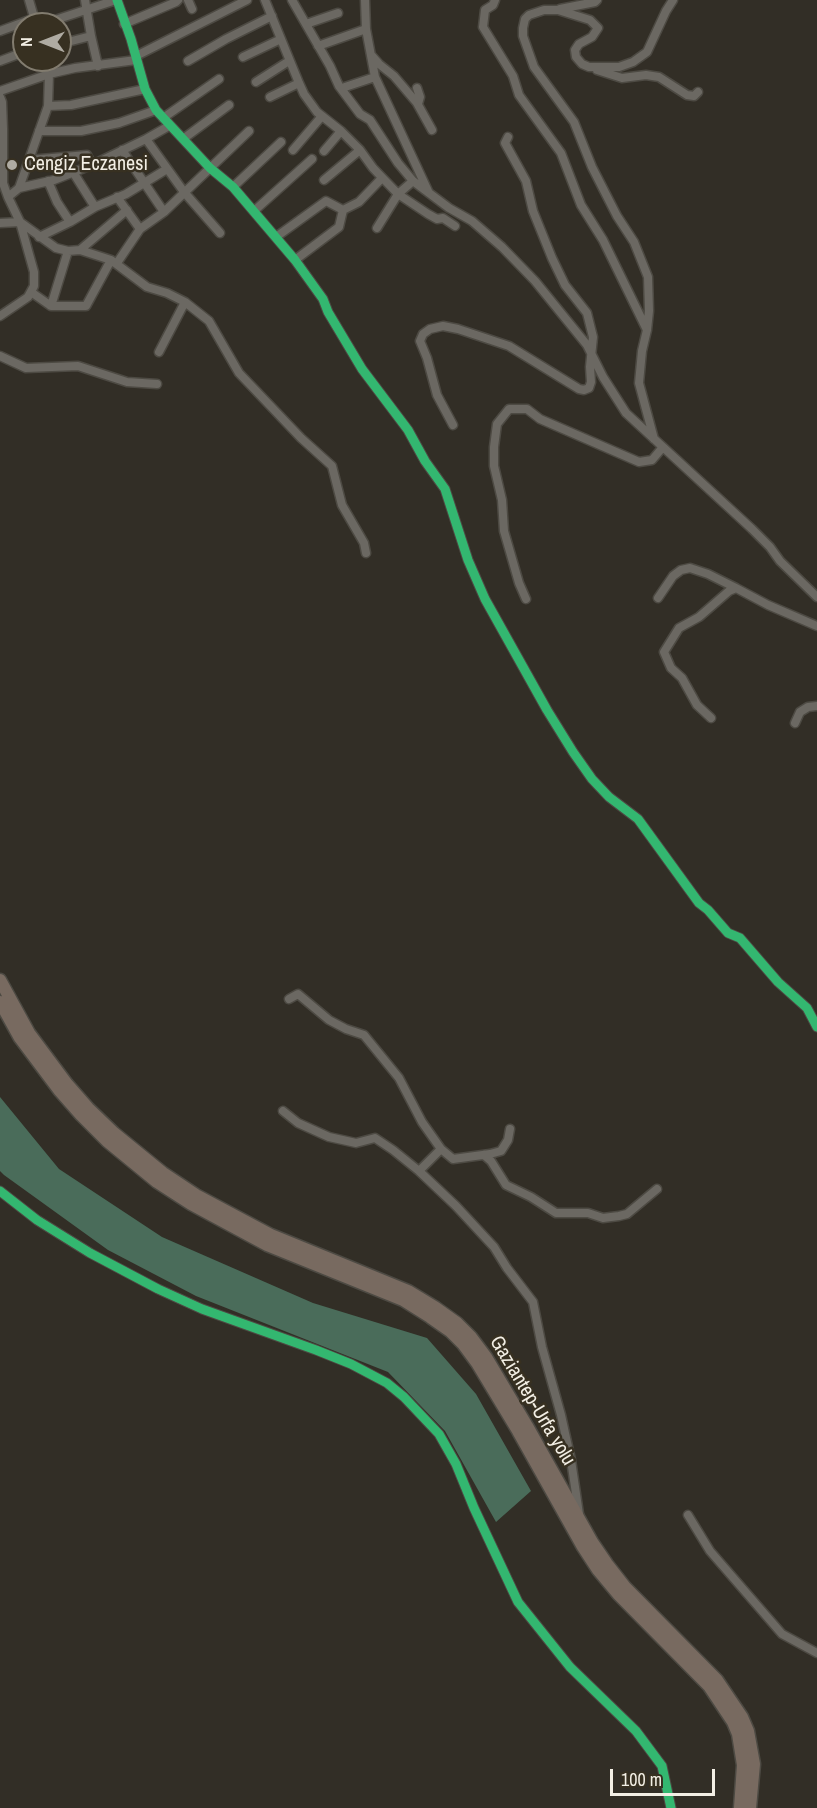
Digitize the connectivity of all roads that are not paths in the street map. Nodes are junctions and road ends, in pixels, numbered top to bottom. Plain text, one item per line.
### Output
1 (85, 0) edge
2 (116, 0) edge
3 (178, 0) edge
4 (188, 0) edge
5 (247, 0) edge
6 (265, 0) edge
7 (293, 0) edge
8 (365, 0) edge
9 (495, 0) edge
10 (597, 0) edge
11 (673, 0) edge
12 (192, 9) dead end
13 (558, 10) junction
14 (86, 11) junction
15 (338, 13) dead end
16 (72, 15) edge
17 (272, 16) junction
18 (124, 24) junction
19 (306, 24) junction
20 (366, 29) junction
21 (91, 36) junction
22 (281, 39) junction
23 (72, 41) edge
24 (318, 46) junction
25 (370, 53) junction
26 (243, 57) dead end
27 (136, 58) junction
28 (188, 61) dead end
29 (289, 61) junction
30 (98, 66) junction
31 (589, 67) junction
32 (49, 74) junction
33 (375, 77) junction
34 (219, 79) dead end
35 (256, 82) dead end
36 (299, 83) junction
37 (342, 88) junction
38 (417, 88) dead end
39 (145, 89) junction
40 (0, 91) edge
41 (698, 92) dead end
42 (0, 97) edge
43 (270, 97) dead end
44 (418, 104) junction
45 (48, 105) junction
46 (230, 105) dead end
47 (156, 110) junction
48 (322, 116) junction
49 (163, 118) junction
50 (170, 126) junction
51 (2, 129) edge
52 (432, 130) dead end
53 (39, 131) junction
54 (341, 131) junction
55 (249, 132) dead end
56 (508, 137) dead end
57 (183, 139) junction
58 (146, 140) junction
59 (281, 142) dead end
60 (122, 150) junction
61 (293, 150) dead end
62 (360, 150) junction
63 (324, 151) dead end
64 (312, 159) dead end
65 (29, 160) junction
66 (92, 165) junction
67 (210, 168) junction
68 (167, 169) junction
69 (73, 172) junction
70 (382, 178) junction
71 (324, 180) dead end
72 (48, 181) junction
73 (413, 181) junction
74 (144, 182) junction
75 (233, 187) junction
76 (19, 188) junction
77 (428, 191) junction
78 (184, 192) junction
79 (399, 194) junction
80 (117, 196) junction
81 (8, 197) junction
82 (94, 207) junction
83 (127, 210) junction
84 (343, 210) junction
85 (254, 211) junction
86 (164, 212) junction
87 (20, 222) junction
88 (70, 222) junction
89 (0, 223) edge
90 (455, 226) dead end
91 (377, 228) dead end
92 (140, 229) junction
93 (220, 233) dead end
94 (39, 237) junction
95 (276, 237) junction
96 (80, 249) junction
97 (68, 251) junction
98 (295, 260) junction
99 (114, 262) junction
100 (31, 292) junction
101 (185, 302) junction
102 (51, 306) junction
103 (0, 316) edge
104 (647, 330) junction
105 (159, 352) dead end
106 (591, 354) junction
107 (0, 356) edge
108 (157, 384) dead end
109 (453, 425) dead end
110 (655, 439) junction
111 (663, 447) junction
112 (366, 552) dead end
113 (736, 588) junction
114 (817, 597) edge
115 (658, 598) dead end
116 (526, 599) dead end
117 (817, 626) edge
118 (817, 706) edge
119 (711, 718) dead end
120 (795, 723) dead end
121 (0, 980) edge
122 (289, 999) dead end
123 (0, 1002) edge
124 (817, 1027) edge
125 (283, 1111) dead end
126 (510, 1129) dead end
127 (441, 1149) junction
128 (484, 1155) junction
129 (419, 1171) junction
130 (657, 1189) dead end
131 (0, 1191) edge
132 (688, 1515) dead end
133 (579, 1520) junction
134 (817, 1653) edge
135 (671, 1808) edge
136 (740, 1808) edge
137 (750, 1808) edge

1 - 14 street
2 - 14 street
2 - 18 street
3 - 18 street
4 - 12 street
5 - 27 street
6 - 17 street
7 - 19 street
8 - 20 street
9 - 104 street
10 - 13 street
11 - 31 street
13 - 31 street
13 - 104 street
14 - 16 street
14 - 21 street
15 - 19 street
17 - 22 street
17 - 28 street
18 - 27 street
19 - 24 street
20 - 24 street
20 - 25 street
21 - 23 street
21 - 30 street
22 - 26 street
22 - 29 street
24 - 37 street
25 - 33 street
25 - 44 street
27 - 30 street
27 - 39 street
29 - 35 street
29 - 36 street
30 - 32 street
31 - 41 street
32 - 40 street
32 - 45 street
33 - 37 street
33 - 77 street
34 - 49 street
36 - 43 street
36 - 48 street
37 - 73 street
38 - 44 street
39 - 45 street
39 - 47 street
42 - 51 street
44 - 52 street
45 - 53 street
46 - 57 street
47 - 49 street
47 - 53 street
48 - 54 street
48 - 61 street
49 - 50 street
50 - 57 street
50 - 58 street
51 - 81 street
53 - 65 street
54 - 62 street
54 - 63 street
55 - 67 street
56 - 106 street
57 - 67 street
58 - 60 street
58 - 68 street
59 - 75 street
60 - 66 street
60 - 74 street
62 - 70 street
62 - 71 street
64 - 85 street
65 - 66 street
65 - 76 street
66 - 69 street
67 - 75 street
67 - 78 street
68 - 74 street
68 - 78 street
69 - 72 street
69 - 82 street
70 - 79 street
70 - 84 street
72 - 76 street
72 - 88 street
73 - 77 street
73 - 79 street
74 - 80 street
74 - 86 street
75 - 85 street
76 - 81 street
77 - 106 street
78 - 86 street
78 - 93 street
79 - 90 street
79 - 91 street
80 - 82 street
80 - 83 street
81 - 87 street
82 - 88 street
83 - 92 street
83 - 96 street
84 - 95 street
84 - 98 street
85 - 95 street
86 - 92 street
87 - 89 street
87 - 94 street
87 - 100 street
88 - 94 street
92 - 99 street
94 - 97 street
95 - 98 street
96 - 97 street
96 - 99 street
97 - 102 street
98 - 124 street
99 - 101 street
99 - 102 street
100 - 102 street
100 - 103 street
101 - 105 street
101 - 112 street
104 - 110 street
106 - 109 street
106 - 110 street
107 - 108 street
110 - 111 street
111 - 114 street
111 - 116 street
113 - 115 street
113 - 117 street
113 - 119 street
118 - 120 street
121 - 133 highway, Gaziantep-Urfa yolu
122 - 127 street
123 - 136 highway, Gaziantep-Urfa yolu
125 - 129 street
126 - 128 street
127 - 128 street
127 - 129 street
128 - 130 street
129 - 133 street
131 - 135 street
132 - 134 street
133 - 137 highway, Gaziantep-Urfa yolu

